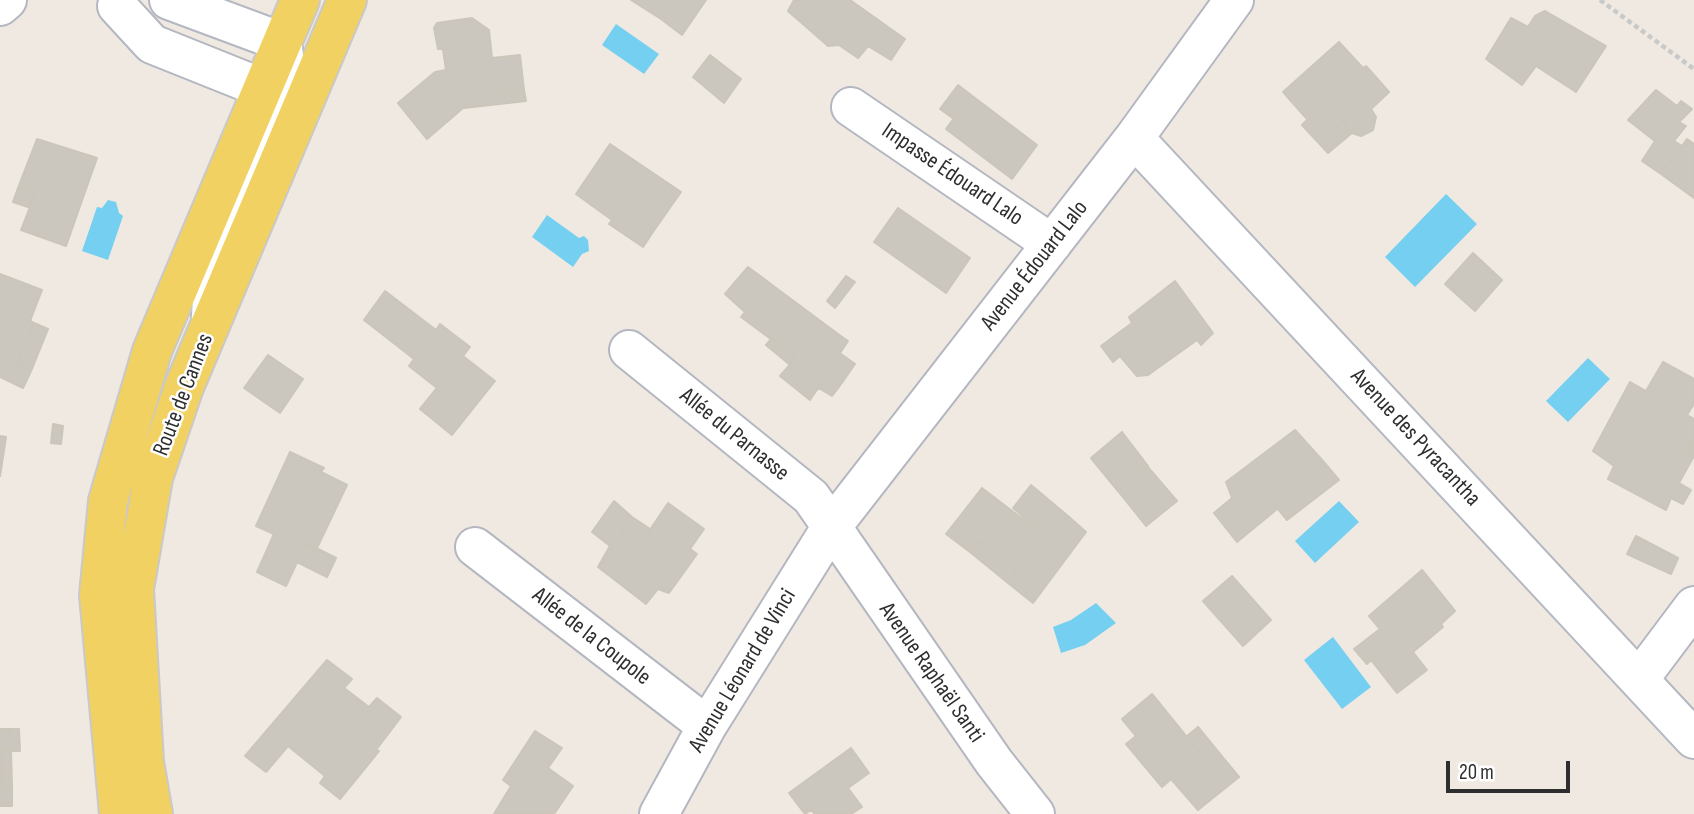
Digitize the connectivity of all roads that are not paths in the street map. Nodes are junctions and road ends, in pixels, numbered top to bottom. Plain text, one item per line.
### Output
1 (7, 0) edge
2 (164, 0) edge
3 (169, 0) edge
4 (300, 0) edge
5 (1234, 0) edge
6 (346, 1) edge
7 (109, 3) edge
8 (0, 6) edge
9 (277, 67) junction
10 (851, 107) dead end
11 (1134, 138) junction
12 (1052, 244) junction
13 (211, 323) junction
14 (629, 350) dead end
15 (830, 529) junction
16 (475, 547) dead end
17 (1694, 606) edge
18 (1640, 678) junction
19 (707, 726) junction
20 (1694, 739) edge
21 (119, 814) edge
22 (153, 814) edge
23 (659, 814) edge
24 (1035, 814) edge

1 - 8 street
2 - 7 street
3 - 9 street
4 - 9 main road, Route de Cannes
5 - 11 street, Avenue Édouard Lalo
6 - 9 main road
6 - 13 main road, Route de Cannes
7 - 9 street
9 - 13 street
9 - 21 main road, Route de Cannes
10 - 12 street, Impasse Édouard Lalo
11 - 12 street, Avenue Édouard Lalo
11 - 18 street, Avenue des Pyracantha
12 - 15 street, Avenue Édouard Lalo
13 - 22 main road, Route de Cannes
14 - 15 street, Allée du Parnasse
15 - 19 street, Avenue Léonard de Vinci
15 - 24 street, Avenue Raphaël Santi
16 - 19 street, Allée de la Coupole
17 - 18 street
18 - 20 street, Avenue des Pyracantha
19 - 23 street, Avenue Léonard de Vinci

